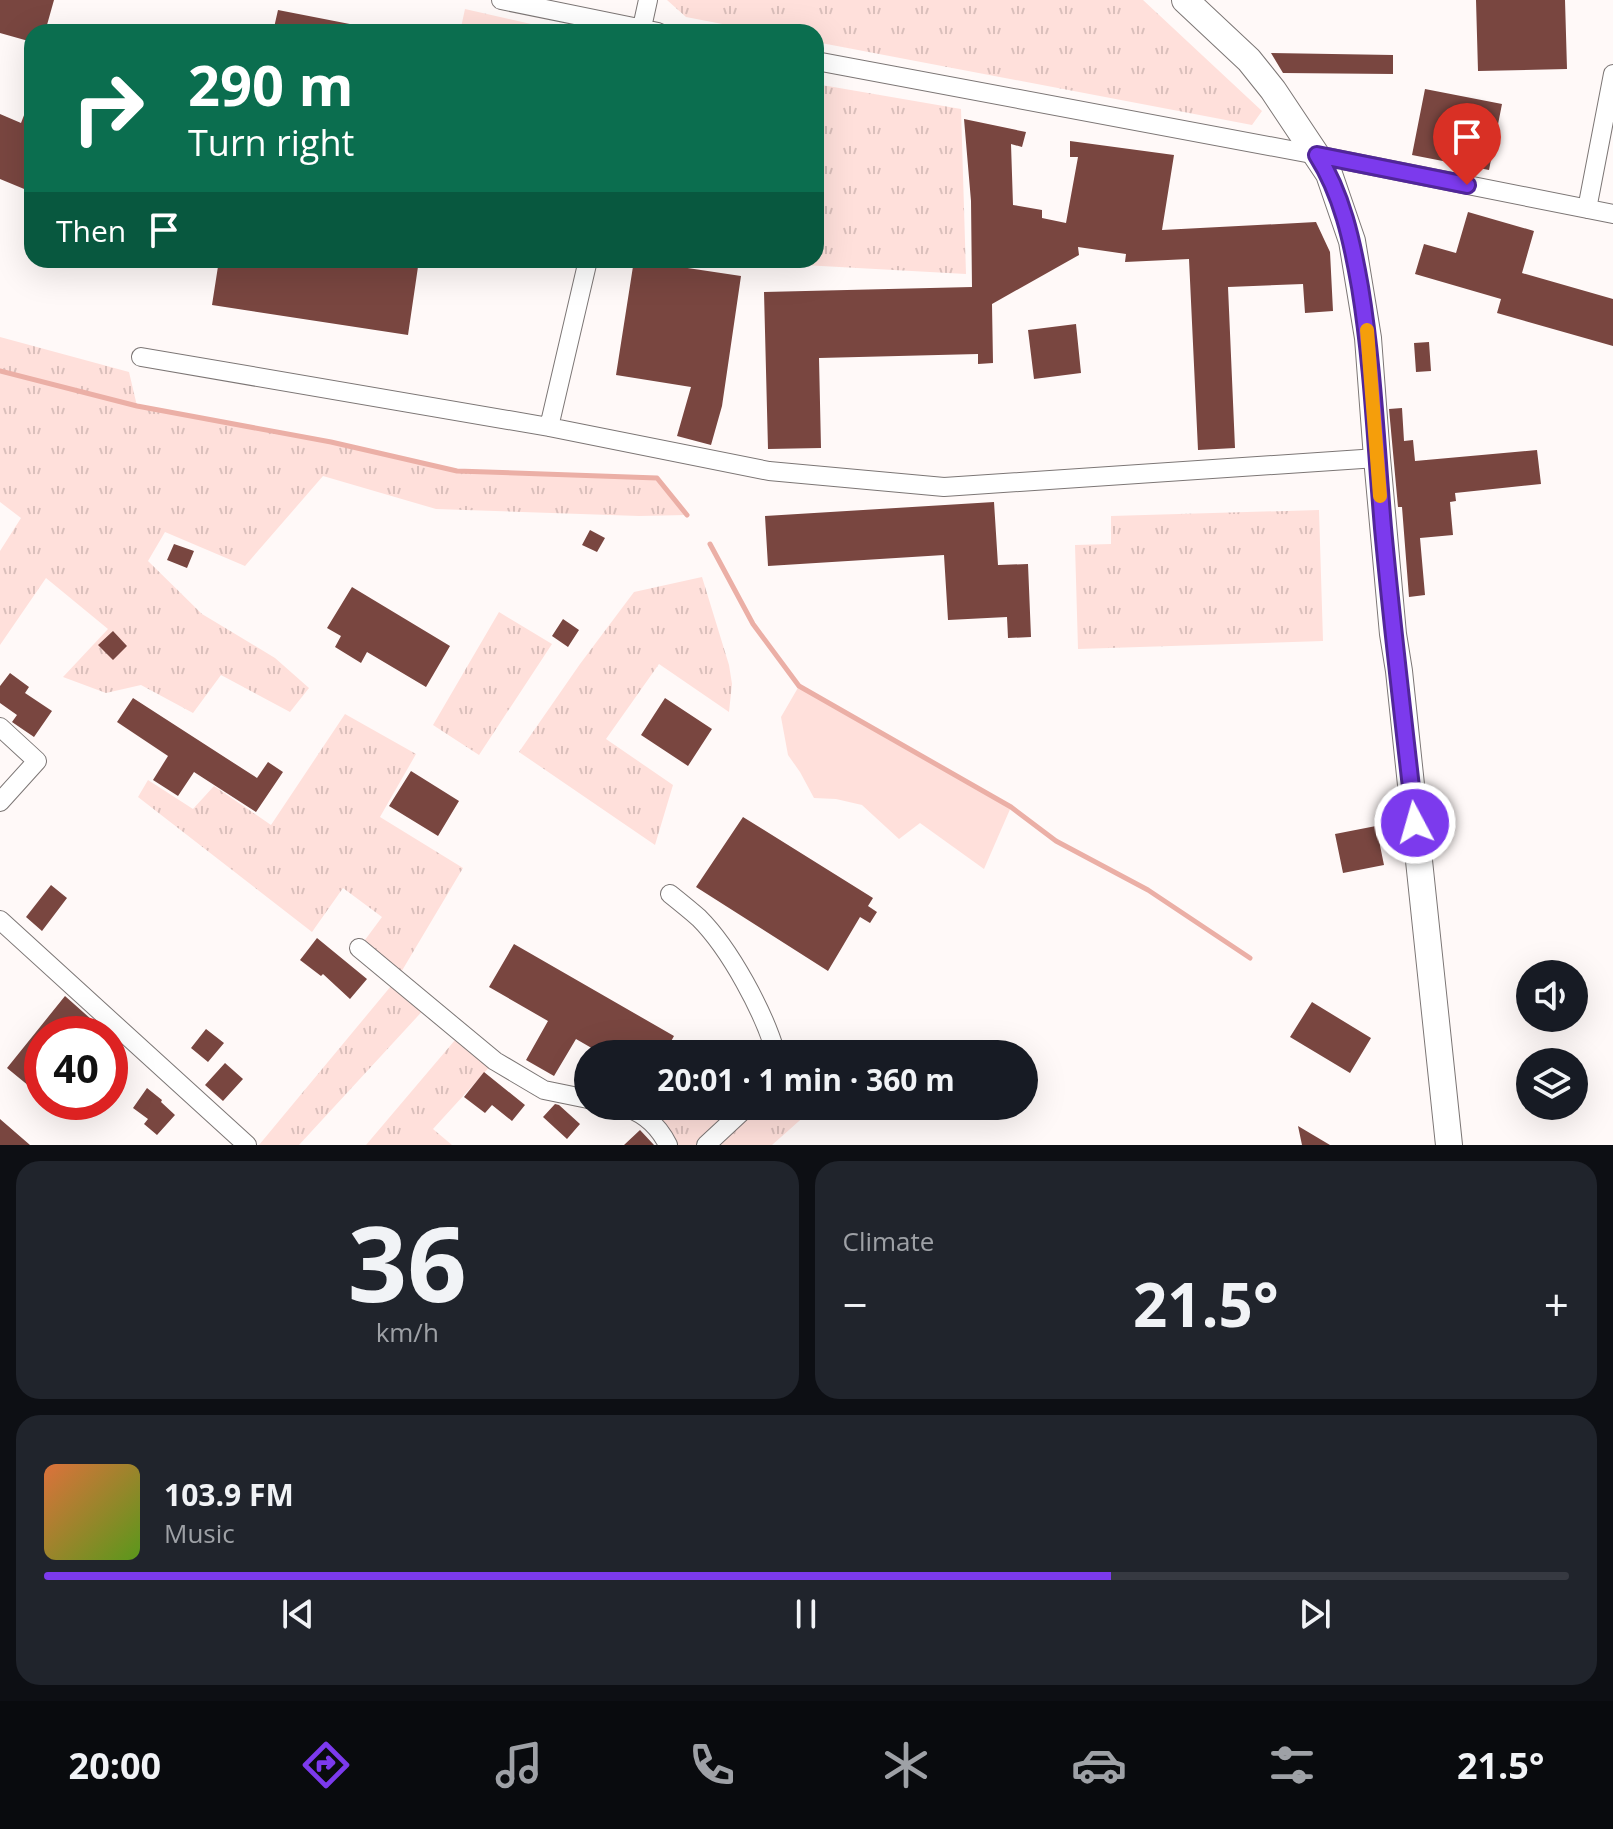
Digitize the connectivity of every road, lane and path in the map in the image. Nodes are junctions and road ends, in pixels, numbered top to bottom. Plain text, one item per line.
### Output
1 (501, 0) edge
2 (648, 0) edge
3 (1185, 0) edge
4 (614, 24) edge
5 (647, 24) edge
6 (824, 63) edge
7 (1613, 74) edge
8 (1317, 155) junction
9 (1587, 209) junction
10 (1613, 214) edge
11 (586, 268) edge
12 (141, 357) dead end
13 (549, 427) junction
14 (1377, 458) junction
15 (0, 727) edge
16 (0, 802) edge
17 (670, 894) dead end
18 (0, 920) edge
19 (359, 948) dead end
20 (770, 1040) edge
21 (574, 1096) edge
22 (649, 1120) edge
23 (733, 1120) edge
24 (247, 1145) edge
25 (668, 1145) edge
26 (706, 1145) edge
27 (1449, 1145) edge

1 - 4 street
2 - 5 street
3 - 8 street
6 - 8 street
7 - 9 street
8 - 9 street
8 - 14 street
9 - 10 street
11 - 13 street
12 - 13 street
13 - 14 street
14 - 27 street
15 - 16 street
17 - 20 street
18 - 24 street
19 - 21 street
22 - 25 street
23 - 26 street

